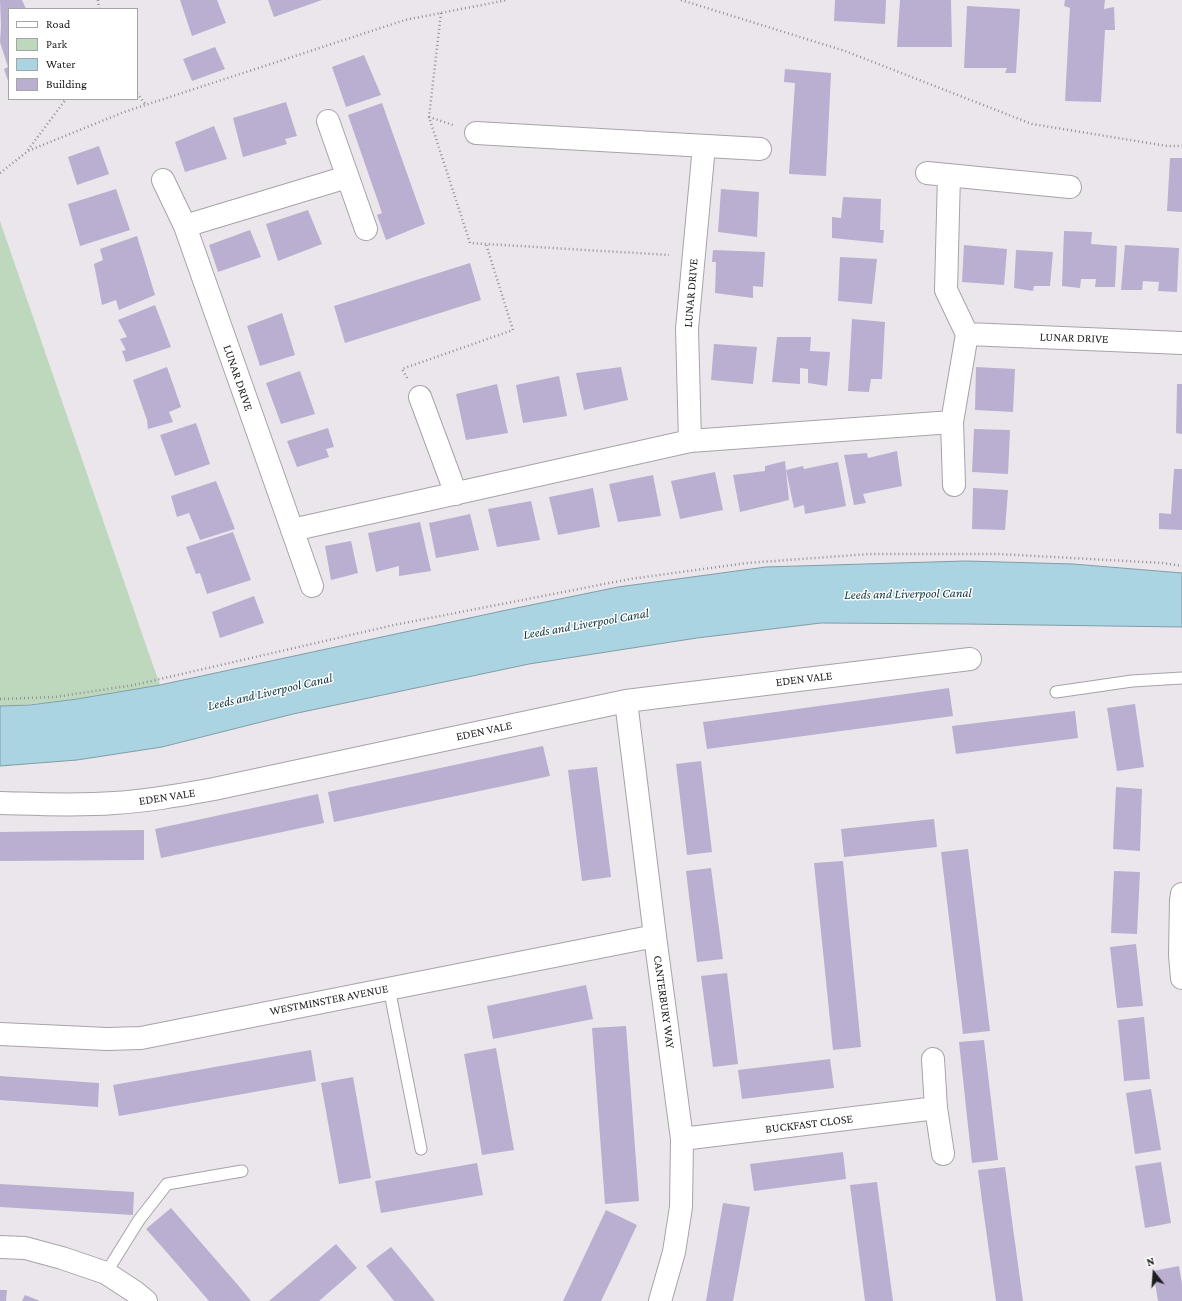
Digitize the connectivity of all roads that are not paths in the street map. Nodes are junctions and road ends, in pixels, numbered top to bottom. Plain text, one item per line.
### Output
1 (328, 120) dead end
2 (476, 133) dead end
3 (704, 146) junction
4 (760, 149) dead end
5 (927, 173) dead end
6 (949, 175) junction
7 (348, 176) junction
8 (163, 180) dead end
9 (1070, 187) dead end
10 (185, 226) junction
11 (366, 229) dead end
12 (967, 334) junction
13 (1182, 343) edge
14 (420, 397) road end
15 (952, 422) junction
16 (690, 441) junction
17 (954, 485) dead end
18 (456, 494) junction
19 (292, 530) junction
20 (312, 586) dead end
21 (970, 659) dead end
22 (1182, 678) edge
23 (1056, 692) dead end
24 (626, 701) junction
25 (0, 803) edge
26 (1182, 894) edge
27 (655, 936) junction
28 (1182, 978) edge
29 (389, 988) junction
30 (0, 1034) edge
31 (933, 1059) dead end
32 (936, 1108) junction
33 (682, 1139) junction
34 (421, 1149) dead end
35 (943, 1154) dead end
36 (242, 1171) dead end
37 (0, 1247) edge
38 (106, 1273) junction
39 (146, 1301) edge
40 (660, 1301) edge

1 - 7 street
2 - 3 street
3 - 4 street
3 - 16 street, LUNAR DRIVE
5 - 6 street
6 - 9 street
6 - 12 street
7 - 10 street
7 - 11 street
8 - 10 street, LUNAR DRIVE
10 - 19 street, LUNAR DRIVE
12 - 13 street, LUNAR DRIVE
12 - 15 street
14 - 18 street
15 - 16 street
15 - 17 street
16 - 18 street
18 - 19 street
19 - 20 street, LUNAR DRIVE
21 - 24 street, EDEN VALE
22 - 23 lane
24 - 25 street, EDEN VALE
24 - 27 street, CANTERBURY WAY
26 - 28 street
27 - 29 street, WESTMINSTER AVENUE
27 - 33 street, CANTERBURY WAY
29 - 30 street, WESTMINSTER AVENUE
29 - 34 lane
31 - 32 street
32 - 33 street, BUCKFAST CLOSE
32 - 35 street
33 - 40 street, CANTERBURY WAY
36 - 38 lane
37 - 38 street
38 - 39 street

